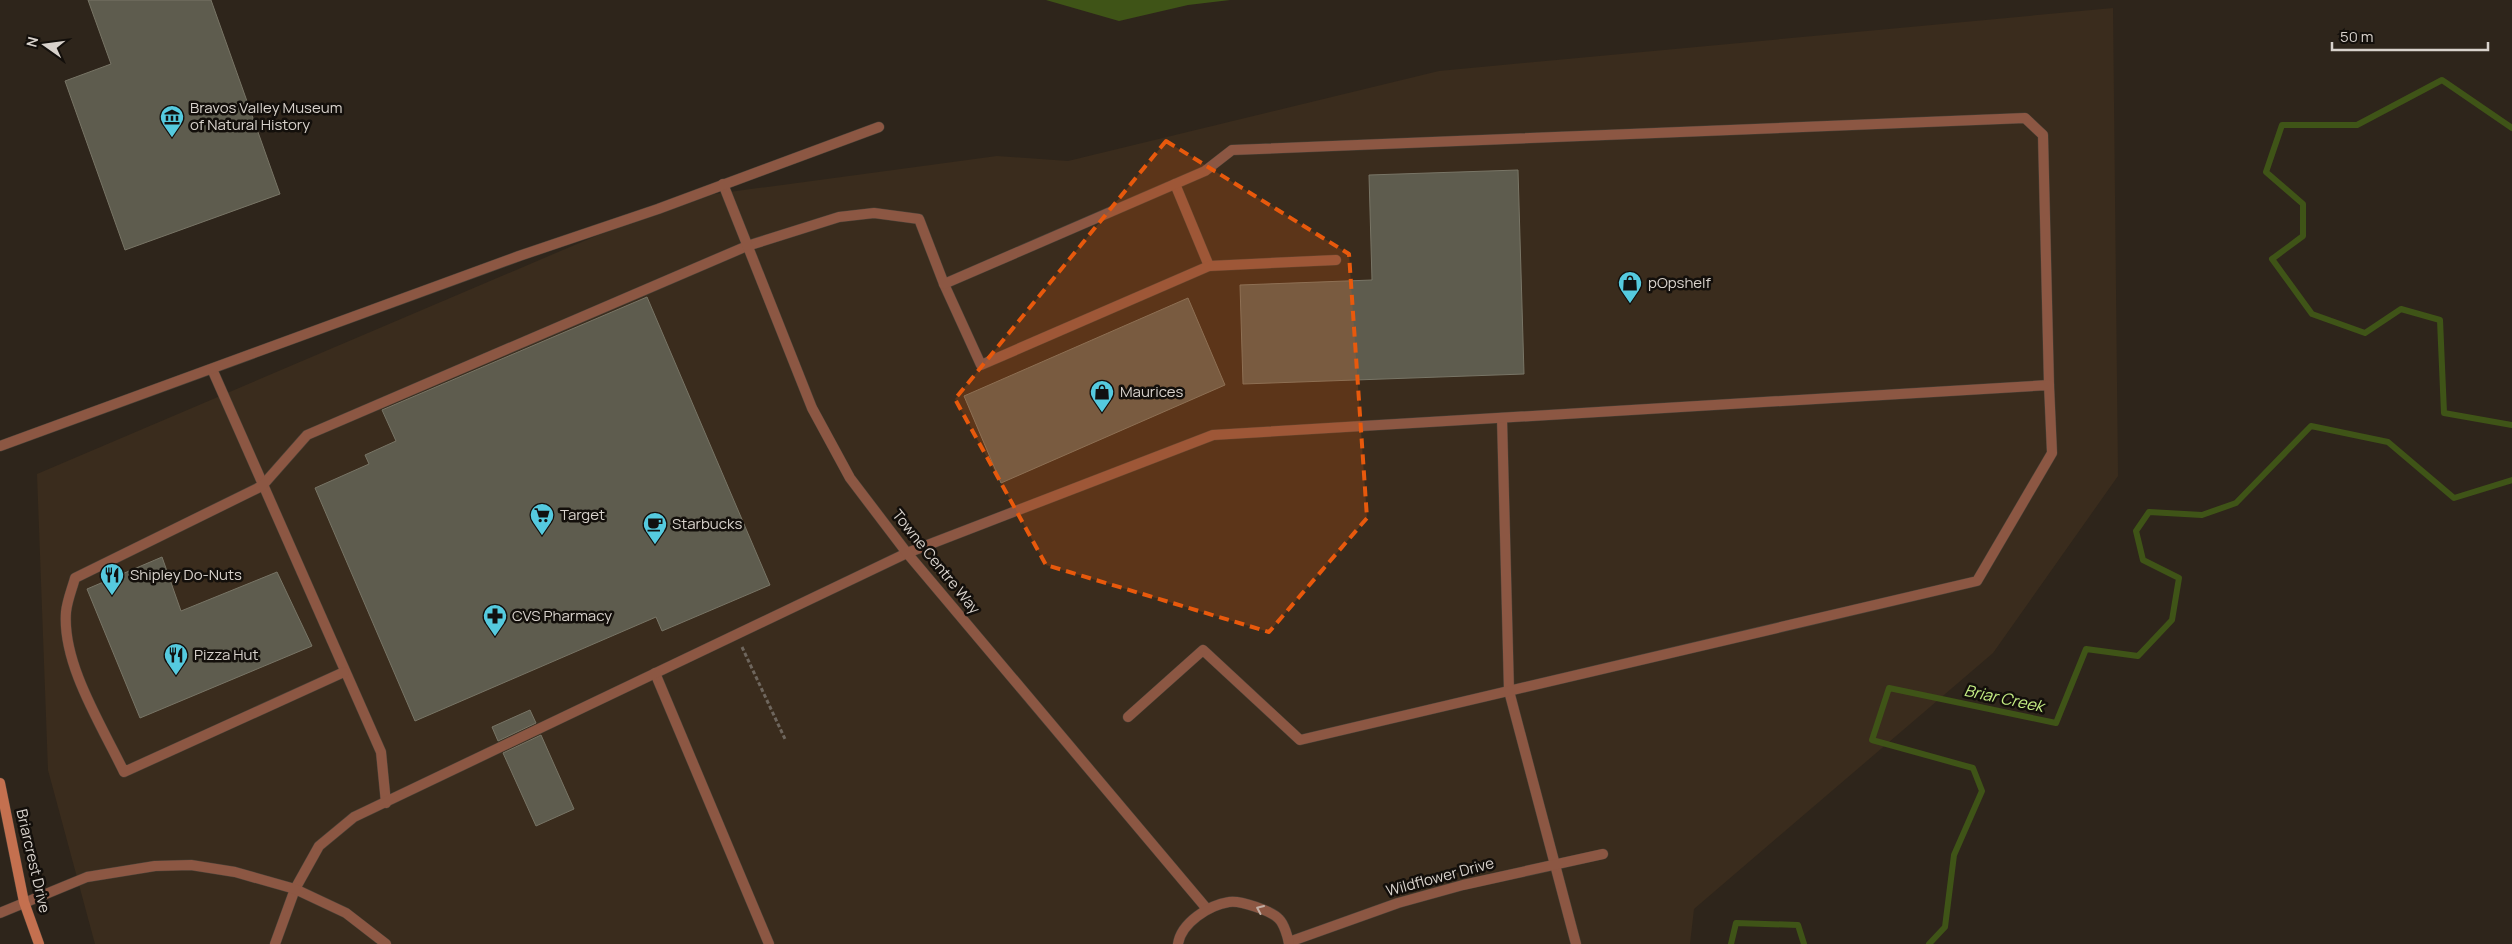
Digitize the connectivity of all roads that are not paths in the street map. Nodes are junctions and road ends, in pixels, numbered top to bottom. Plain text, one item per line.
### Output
1 (879, 127) dead end
2 (723, 184) junction
3 (1176, 184) junction
4 (747, 246) junction
5 (1336, 260) dead end
6 (1209, 266) junction
7 (944, 284) junction
8 (212, 369) junction
9 (2049, 385) junction
10 (1502, 418) junction
11 (0, 446) edge
12 (262, 486) junction
13 (907, 553) junction
14 (344, 672) junction
15 (655, 673) junction
16 (1509, 691) junction
17 (1128, 716) dead end
18 (0, 783) edge
19 (386, 803) junction
20 (1603, 854) dead end
21 (1553, 865) junction
22 (295, 889) junction
23 (24, 902) junction
24 (1207, 909) junction
25 (0, 913) edge
26 (1289, 943) edge
27 (39, 944) edge
28 (275, 944) edge
29 (386, 944) edge
30 (769, 944) edge
31 (1178, 944) edge
32 (1576, 944) edge

1 - 2 street
2 - 4 street, Towne Centre Way
2 - 8 street
3 - 6 street
3 - 7 street
3 - 9 street
4 - 7 street
4 - 12 street
4 - 13 street, Towne Centre Way
5 - 6 street
6 - 7 street
8 - 11 street
8 - 12 street
9 - 10 street
9 - 16 street
10 - 13 street
10 - 16 street
12 - 14 street
12 - 14 street
13 - 15 street
13 - 24 street, Towne Centre Way
14 - 19 street
15 - 19 street
15 - 30 street
16 - 17 street
16 - 21 street
18 - 23 main road, Briarcrest Drive
19 - 22 street
20 - 21 street, Wildflower Drive
21 - 26 street, Wildflower Drive
21 - 32 street
22 - 23 street
22 - 28 street
22 - 29 street
23 - 25 street
23 - 27 main road, Briarcrest Drive
26 -> 24 street
24 - 31 street

